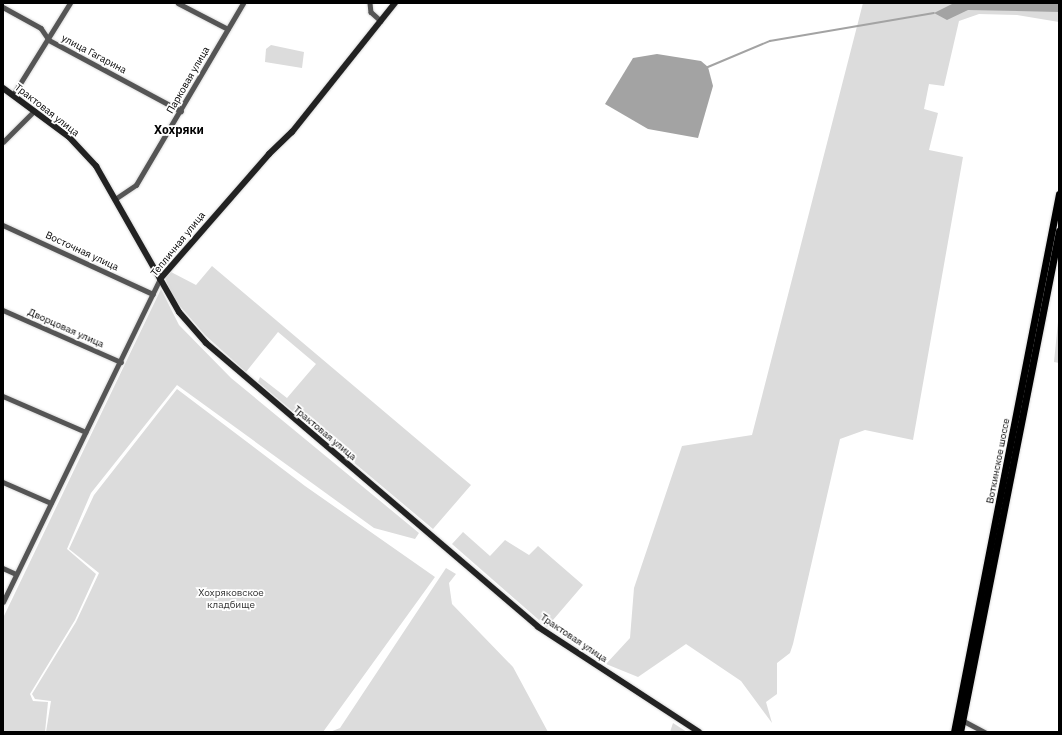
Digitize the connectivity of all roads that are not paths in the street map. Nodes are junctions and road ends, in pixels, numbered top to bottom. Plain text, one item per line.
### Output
1 (70, 3) edge
2 (178, 3) edge
3 (243, 3) edge
4 (370, 3) edge
5 (395, 3) edge
6 (3, 7) edge
7 (381, 21) junction
8 (228, 29) junction
9 (49, 40) junction
10 (3, 88) edge
11 (13, 95) junction
12 (34, 111) junction
13 (181, 111) junction
14 (3, 142) edge
15 (1059, 194) edge
16 (115, 199) junction
17 (3, 225) edge
18 (1059, 231) edge
19 (1057, 249) edge
20 (160, 280) junction
21 (153, 294) junction
22 (3, 310) edge
23 (121, 362) junction
24 (3, 396) edge
25 (86, 432) junction
26 (3, 482) edge
27 (51, 503) junction
28 (3, 568) edge
29 (16, 574) junction
30 (3, 602) edge
31 (962, 720) junction
32 (699, 732) edge
33 (954, 732) edge
34 (960, 732) edge
35 (986, 732) edge

1 - 9 street
2 - 8 street
3 - 8 street, Парковая улица
4 - 7 street
5 - 7 street, Тепличная улица
6 - 9 street, улица Гагарина
7 - 20 street, Тепличная улица
8 - 13 street, Парковая улица
9 - 11 street
9 - 13 street, улица Гагарина
10 - 11 street, Трактовая улица
11 - 12 street, Трактовая улица
12 - 14 street
12 - 16 street, Трактовая улица
13 - 16 street, Парковая улица
15 - 33 main road, Воткинское шоссе
16 - 20 street, Трактовая улица
17 - 21 street, Восточная улица
18 - 19 main road, Воткинское шоссе
19 - 31 main road, Воткинское шоссе
20 - 21 street, Тепличная улица
20 - 32 street, Трактовая улица
21 - 23 street, Тепличная улица
22 - 23 street, Дворцовая улица
23 - 25 street, Тепличная улица
24 - 25 street
25 - 27 street, Тепличная улица
26 - 27 street
27 - 29 street, Тепличная улица
28 - 29 street
29 - 30 street, Тепличная улица
31 - 34 main road, Воткинское шоссе
31 - 35 street

